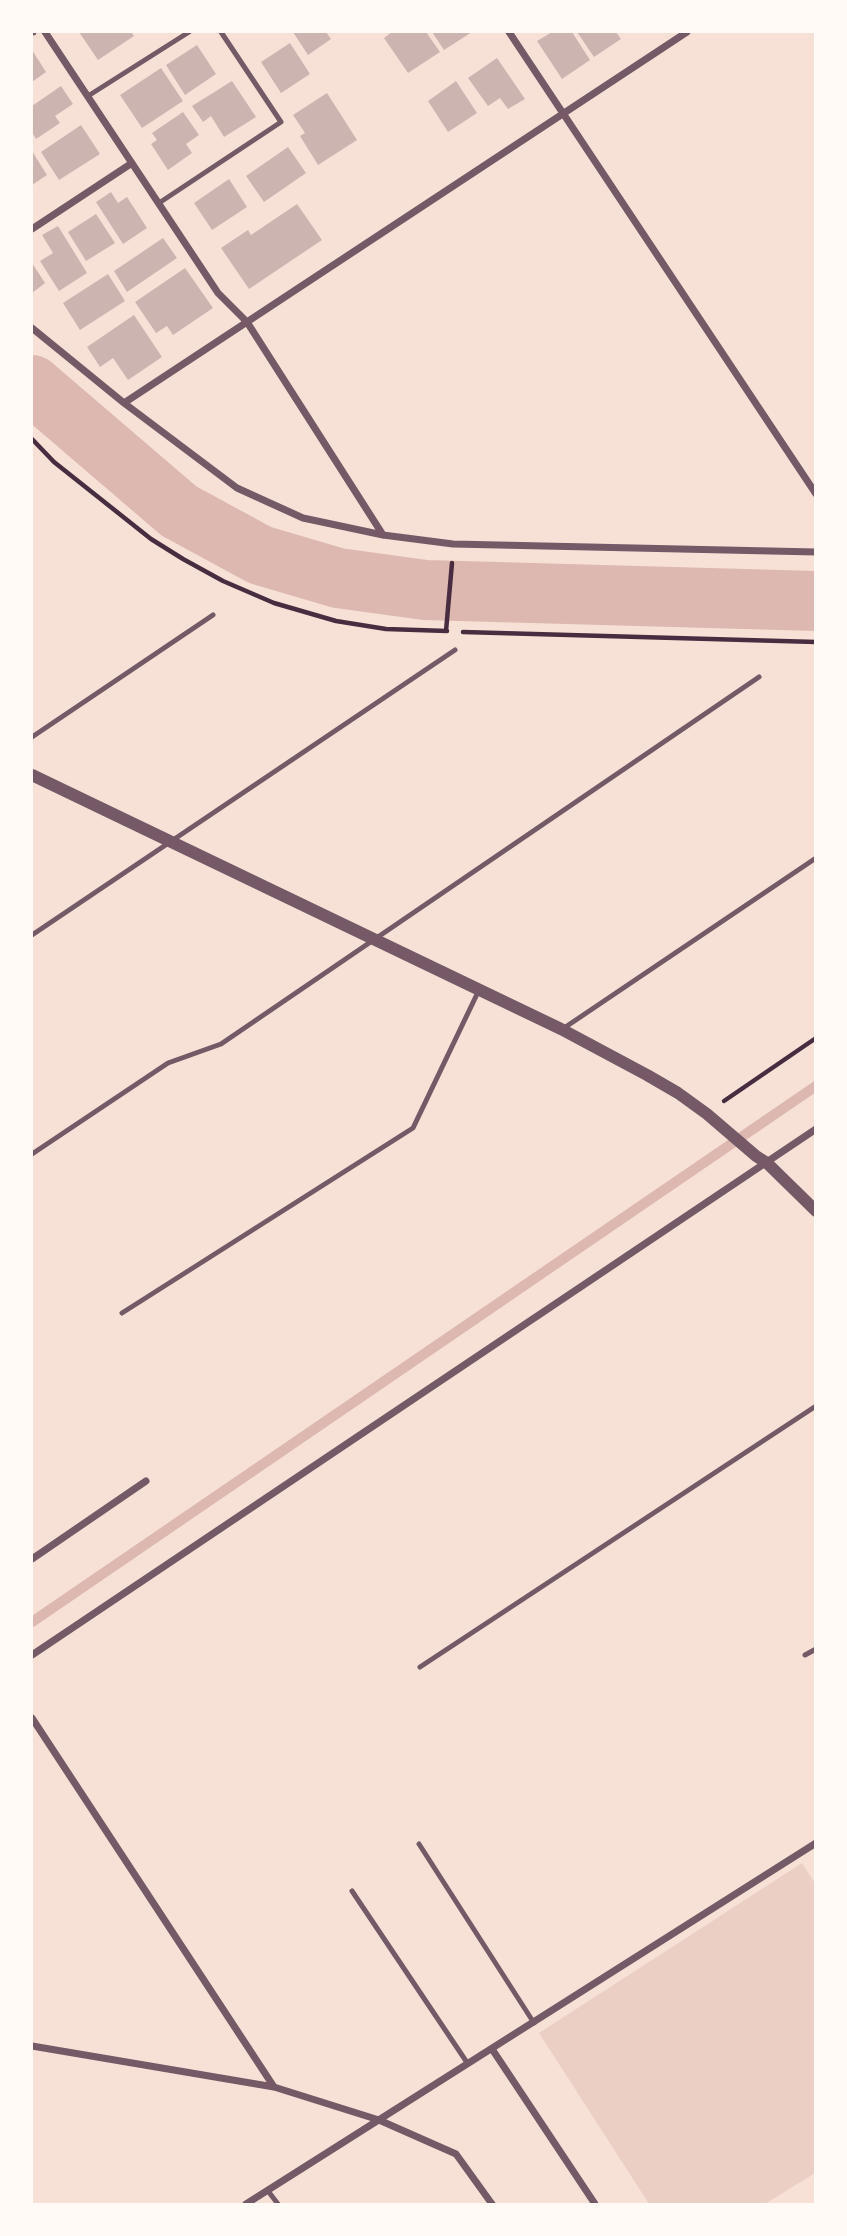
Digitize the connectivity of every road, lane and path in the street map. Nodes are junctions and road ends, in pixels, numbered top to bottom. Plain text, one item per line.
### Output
1 (45, 32) edge
2 (190, 32) edge
3 (221, 32) edge
4 (509, 32) edge
5 (687, 32) edge
6 (88, 96) junction
7 (564, 114) junction
8 (132, 163) junction
9 (159, 203) junction
10 (32, 229) edge
11 (247, 323) junction
12 (32, 328) edge
13 (124, 403) junction
14 (32, 439) edge
15 (816, 494) edge
16 (383, 535) junction
17 (816, 552) edge
18 (452, 560) dead end
19 (213, 615) dead end
20 (447, 628) dead end
21 (816, 642) edge
22 (455, 650) dead end
23 (759, 677) dead end
24 (32, 737) edge
25 (32, 775) edge
26 (169, 841) junction
27 (816, 858) edge
28 (32, 935) edge
29 (373, 939) junction
30 (479, 990) junction
31 (561, 1030) junction
32 (816, 1038) edge
33 (707, 1114) junction
34 (816, 1129) edge
35 (32, 1154) edge
36 (761, 1159) junction
37 (816, 1211) edge
38 (122, 1313) dead end
39 (816, 1406) edge
40 (146, 1481) dead end
41 (32, 1559) edge
42 (816, 1649) edge
43 (32, 1655) edge
44 (805, 1655) dead end
45 (420, 1667) dead end
46 (32, 1718) edge
47 (816, 1843) edge
48 (419, 1844) dead end
49 (352, 1891) dead end
50 (534, 2022) junction
51 (32, 2046) edge
52 (492, 2049) junction
53 (468, 2064) junction
54 (274, 2087) junction
55 (379, 2120) junction
56 (268, 2190) junction
57 (246, 2204) edge
58 (278, 2204) edge
59 (492, 2204) edge
60 (595, 2204) edge

1 - 6 street
2 - 6 lane
3 - 9 lane
4 - 7 street
5 - 7 street
6 - 8 street
7 - 11 street
7 - 15 street
8 - 9 street
8 - 10 street
9 - 11 street
11 - 13 street
11 - 16 street
12 - 13 street
13 - 16 street
14 - 21 path
16 - 17 street
18 - 20 path
19 - 24 lane
22 - 26 lane
23 - 29 lane
25 - 26 street
26 - 28 lane
26 - 29 street
27 - 31 lane
29 - 30 street
29 - 35 lane
30 - 31 street
30 - 38 lane
31 - 33 street
32 - 33 path
33 - 36 street
34 - 36 street
36 - 37 street
36 - 43 street
39 - 45 lane
40 - 41 street
42 - 44 lane
46 - 54 street
47 - 50 street
48 - 50 lane
49 - 53 lane
50 - 52 street
51 - 54 street
52 - 53 street
52 - 60 street
53 - 55 street
54 - 55 street
55 - 56 street
55 - 59 street
56 - 57 street
56 - 58 lane

